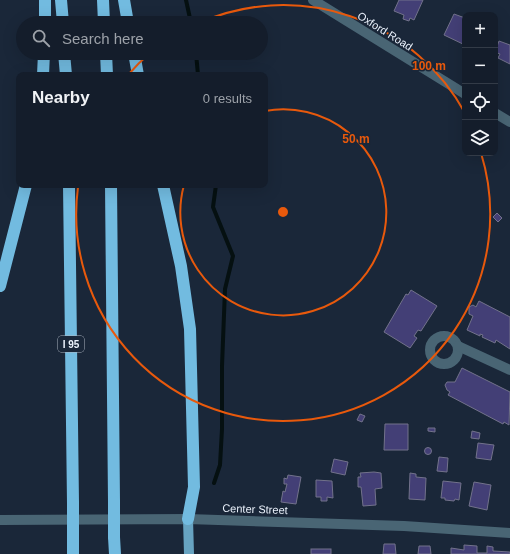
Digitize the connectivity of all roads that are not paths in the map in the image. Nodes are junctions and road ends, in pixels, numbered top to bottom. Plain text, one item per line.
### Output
1 (45, 0) edge
2 (61, 0) edge
3 (103, 0) edge
4 (124, 0) edge
5 (313, 0) edge
6 (45, 16) edge
7 (62, 16) edge
8 (104, 16) edge
9 (127, 16) edge
10 (44, 60) edge
11 (65, 60) edge
12 (106, 60) edge
13 (135, 60) edge
14 (43, 72) edge
15 (66, 72) edge
16 (107, 72) edge
17 (137, 72) edge
18 (462, 92) edge
19 (498, 115) edge
20 (510, 122) edge
21 (25, 188) edge
22 (69, 188) edge
23 (111, 188) edge
24 (163, 188) edge
25 (0, 286) edge
26 (458, 346) dead end
27 (510, 370) edge
28 (188, 519) junction
29 (0, 520) edge
30 (510, 533) edge
31 (73, 554) edge
32 (114, 554) edge
33 (189, 554) edge

1 - 6 highway
2 - 7 highway
3 - 8 highway
4 - 9 highway
5 - 18 street, Oxford Road
10 - 14 highway
11 - 15 highway
12 - 16 highway
13 - 17 highway
19 - 20 street
21 - 25 highway
22 - 31 highway, I 95, bridge
23 - 32 highway, bridge
24 - 28 highway
26 - 27 street
28 - 29 street, Center Street
28 - 30 street, Center Street
28 - 33 main road

